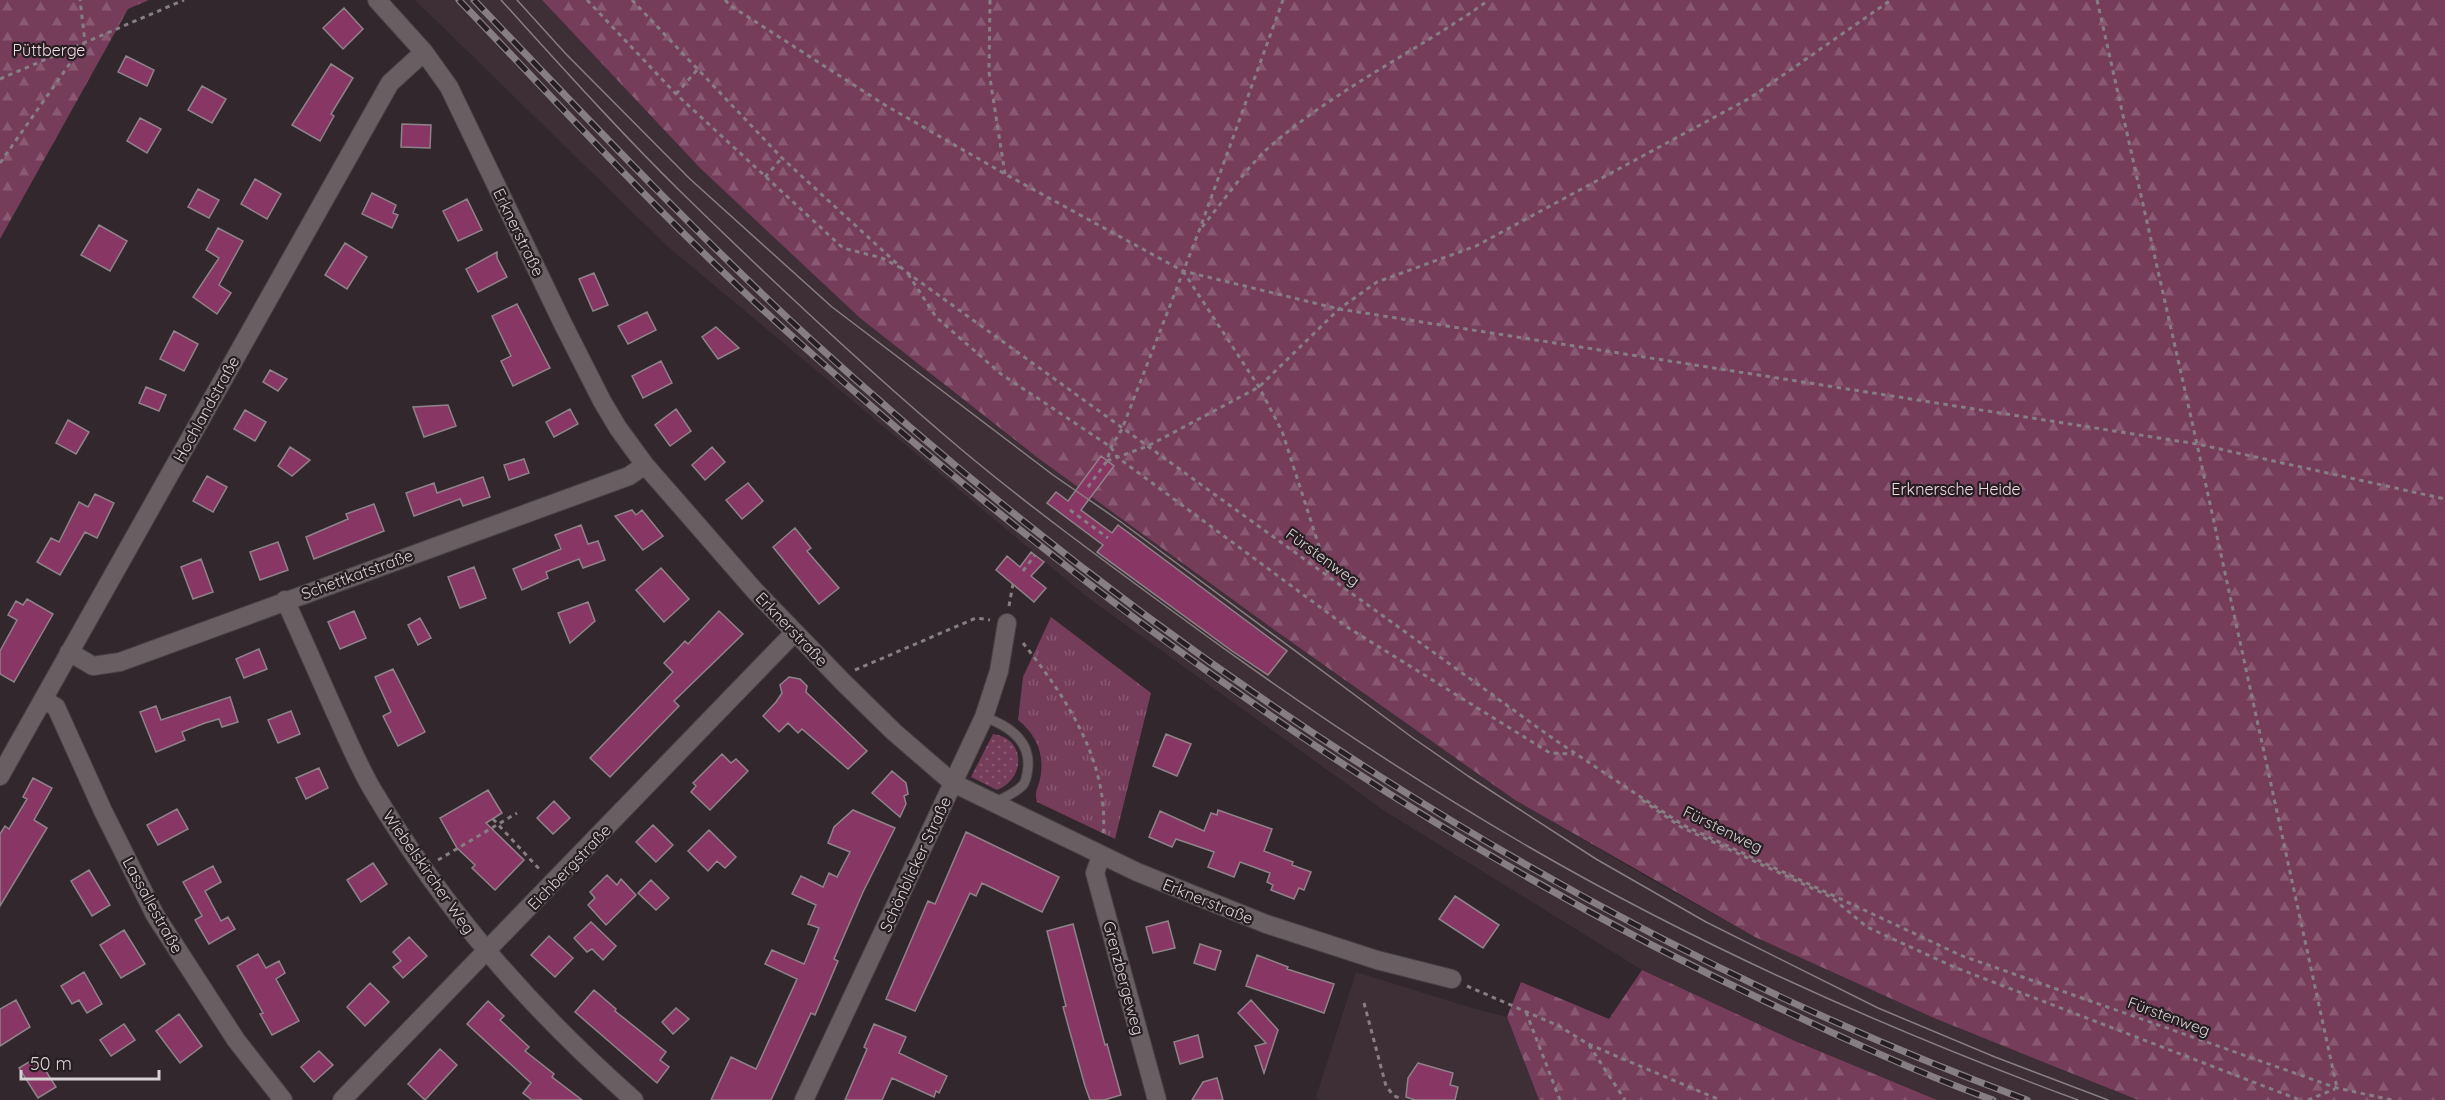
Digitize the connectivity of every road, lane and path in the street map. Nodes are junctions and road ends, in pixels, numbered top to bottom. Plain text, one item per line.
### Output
1 (80, 0) edge
2 (184, 0) edge
3 (377, 0) edge
4 (587, 0) edge
5 (632, 0) edge
6 (725, 0) edge
7 (990, 0) edge
8 (1283, 0) edge
9 (1489, 0) edge
10 (1891, 0) edge
11 (2097, 0) edge
12 (85, 42) junction
13 (424, 52) junction
14 (698, 69) junction
15 (0, 78) edge
16 (676, 94) junction
17 (782, 158) junction
18 (0, 163) edge
19 (1005, 174) junction
20 (765, 177) junction
21 (1199, 231) junction
22 (905, 271) junction
23 (1183, 271) junction
24 (1338, 309) junction
25 (1259, 387) junction
26 (1122, 429) junction
27 (2197, 444) junction
28 (1148, 446) junction
29 (1111, 447) junction
30 (1117, 457) junction
31 (1107, 461) junction
32 (645, 465) junction
33 (1088, 487) dead end
34 (2445, 499) edge
35 (1070, 510) dead end
36 (1108, 538) dead end
37 (1035, 555) dead end
38 (1023, 571) dead end
39 (1329, 575) junction
40 (1013, 584) dead end
41 (285, 600) junction
42 (1007, 623) junction
43 (794, 633) junction
44 (69, 652) junction
45 (843, 682) junction
46 (44, 700) junction
47 (984, 717) junction
48 (0, 776) edge
49 (953, 783) junction
50 (994, 802) junction
51 (517, 813) dead end
52 (493, 819) dead end
53 (499, 824) junction
54 (1101, 856) junction
55 (424, 869) junction
56 (553, 883) junction
57 (486, 953) junction
58 (1452, 979) joint
59 (1364, 1003) dead end
60 (1526, 1012) junction
61 (1588, 1044) junction
62 (2337, 1088) junction
63 (1403, 1099) edge
64 (283, 1100) edge
65 (342, 1100) edge
66 (634, 1100) edge
67 (804, 1100) edge
68 (1157, 1100) edge
69 (1560, 1100) edge
70 (1625, 1100) edge
71 (1720, 1100) edge
72 (2300, 1100) edge
73 (2308, 1100) edge
74 (2392, 1100) edge

1 - 12 path
2 - 12 path
3 - 13 street, Erknerstraße
4 - 16 path
5 - 14 path
6 - 19 path
7 - 19 path
8 - 21 path
9 - 21 path
10 - 24 path
11 - 27 path
12 - 15 path
12 - 18 path
13 - 32 street, Erknerstraße
13 - 44 street, Hochlandstraße
14 - 16 path
14 - 17 path
16 - 20 path
17 - 20 path
17 - 22 path
19 - 23 path
20 - 22 path
21 - 23 path
22 - 26 path, Fürstenweg
22 - 29 path
23 - 24 path
23 - 25 path
23 - 26 path
24 - 25 path
24 - 27 path
25 - 28 path
25 - 39 path
26 - 28 path, Fürstenweg
26 - 29 path
27 - 34 path
27 - 62 path
28 - 30 path
28 - 39 path, Fürstenweg
29 - 30 path
29 - 31 path
30 - 31 path
30 - 72 path
31 - 33 path
32 - 41 street, Schettkatstraße
32 - 43 street, Erknerstraße
35 - 36 path
37 - 38 path
39 - 62 path, Fürstenweg
40 - 42 path
41 - 44 street, Schettkatstraße
41 - 55 street, Wiebelskircher Weg
42 - 45 path
42 - 47 street, Schönblicker Straße
42 - 54 path
43 - 45 street, Erknerstraße
43 - 56 street, Eichbergstraße
44 - 46 street, Hochlandstraße
45 - 49 street, Erknerstraße
46 - 48 street, Hochlandstraße
46 - 64 street, Lassallestraße
47 - 49 street, Schönblicker Straße
47 - 50 lane
49 - 50 street, Erknerstraße
49 - 67 street, Schönblicker Straße
50 - 54 street, Erknerstraße
51 - 53 path
52 - 53 path
53 - 55 path
53 - 56 path
54 - 58 street, Erknerstraße
54 - 68 street, Grenzbergeweg
55 - 57 street, Wiebelskircher Weg
56 - 57 street, Eichbergstraße
57 - 65 street, Eichbergstraße
57 - 66 street, Wiebelskircher Weg
58 - 60 path
59 - 63 path
60 - 61 path
60 - 69 path
61 - 70 path
61 - 71 path
62 - 73 path
62 - 74 path, Fürstenweg

